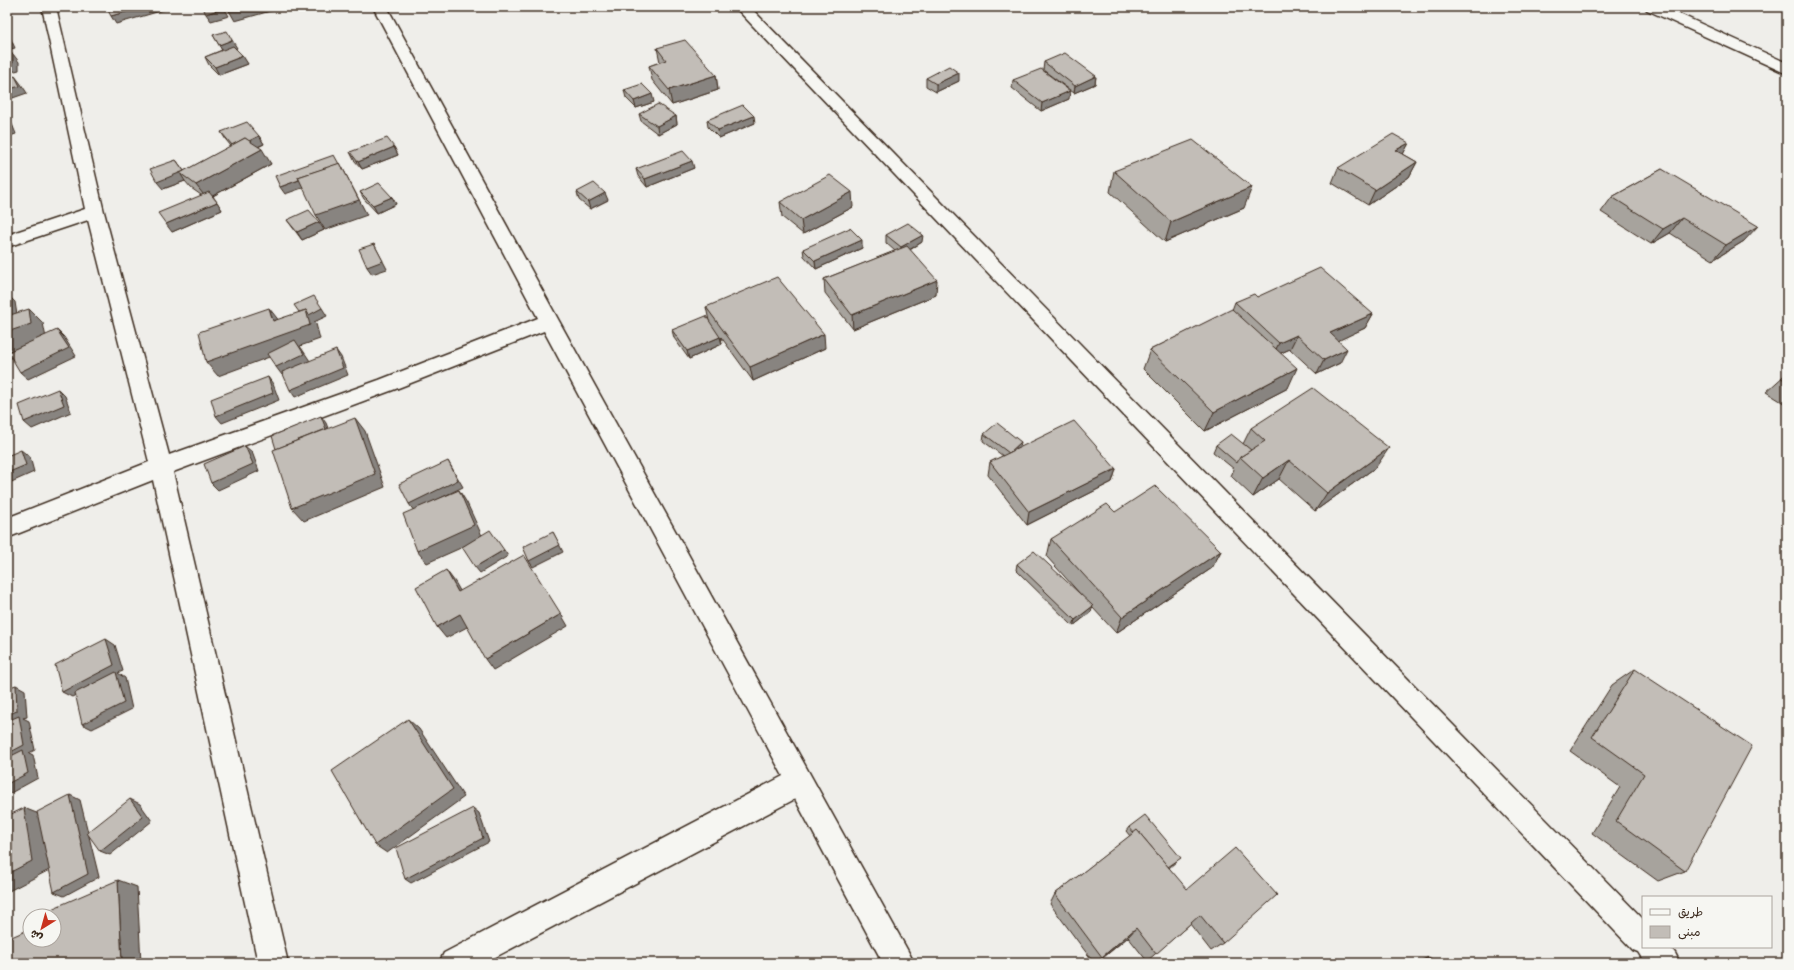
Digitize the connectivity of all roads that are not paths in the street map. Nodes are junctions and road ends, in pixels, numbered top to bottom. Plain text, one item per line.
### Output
1 (49, 7) edge
2 (380, 7) edge
3 (742, 7) edge
4 (1652, 7) edge
5 (1787, 69) edge
6 (95, 212) junction
7 (7, 241) edge
8 (549, 321) junction
9 (161, 467) junction
10 (7, 528) edge
11 (800, 782) junction
12 (1642, 939) edge
13 (1651, 948) edge
14 (273, 963) edge
15 (454, 963) edge
16 (899, 963) edge
17 (1665, 963) edge

1 - 6 street
2 - 8 street
3 - 12 street
4 - 5 street
6 - 7 street
6 - 9 street
8 - 9 street
8 - 11 street
9 - 10 street
9 - 14 street
11 - 15 street
11 - 16 street
13 - 17 street

